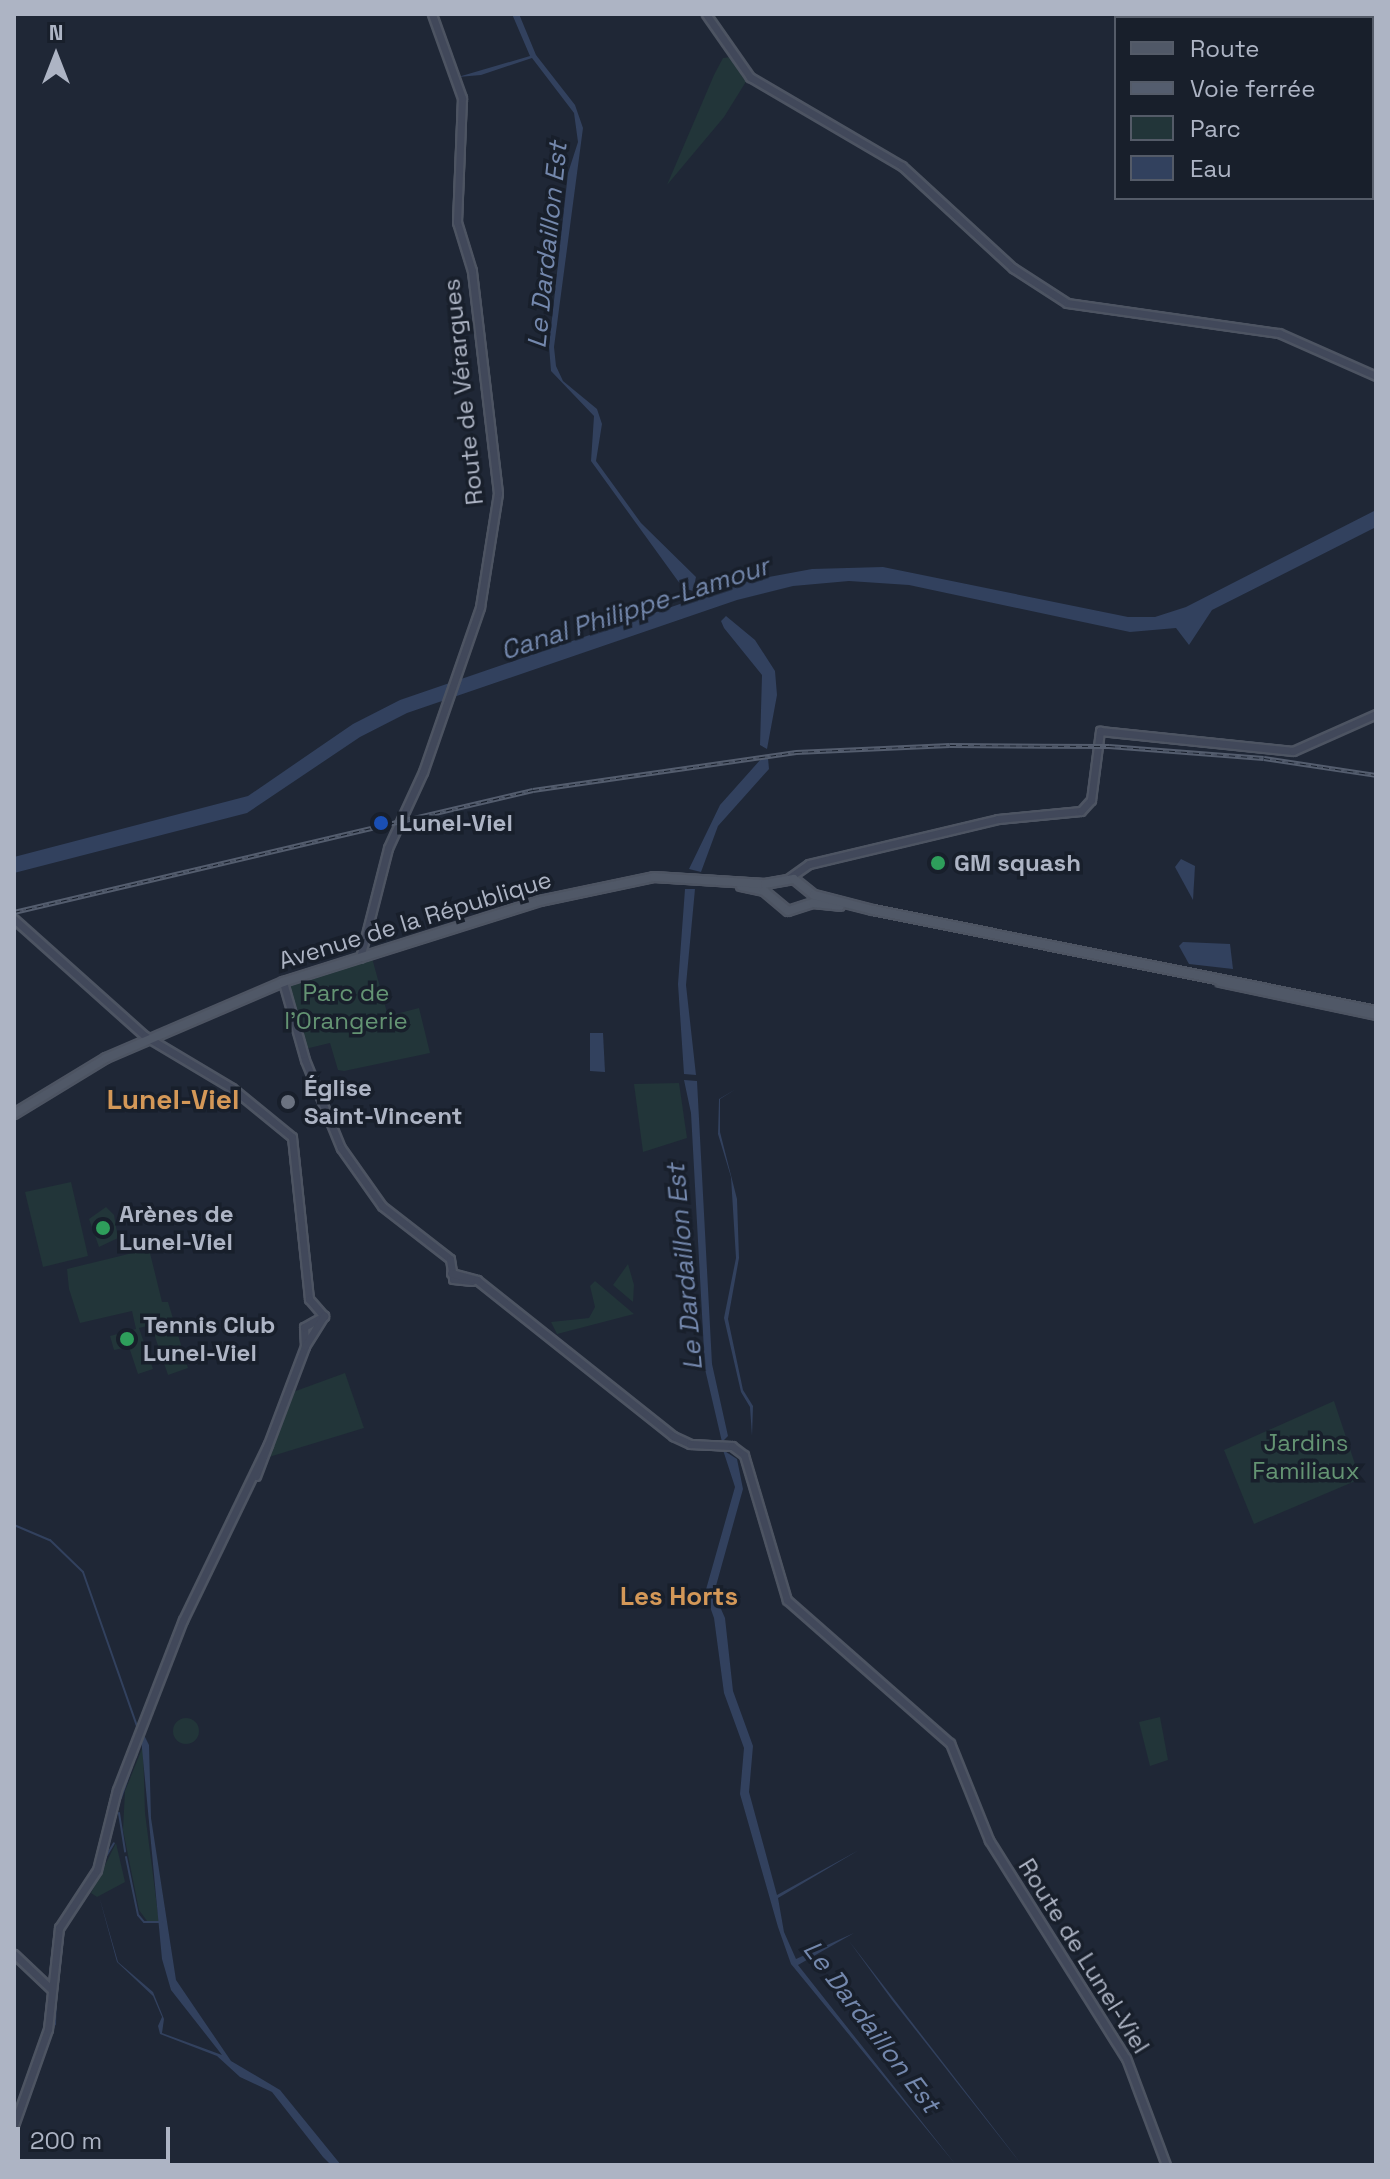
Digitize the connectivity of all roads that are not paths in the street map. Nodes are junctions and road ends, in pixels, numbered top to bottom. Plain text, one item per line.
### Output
1 (432, 14) edge
2 (706, 14) edge
3 (1376, 376) edge
4 (1376, 714) edge
5 (817, 862) junction
6 (789, 878) junction
7 (713, 879) junction
8 (778, 882) junction
9 (803, 886) junction
10 (774, 901) junction
11 (800, 908) junction
12 (873, 910) junction
13 (14, 919) edge
14 (360, 958) junction
15 (283, 982) junction
16 (1376, 1013) edge
17 (149, 1039) junction
18 (14, 1114) edge
19 (14, 1954) edge
20 (52, 1990) junction
21 (14, 2125) edge
22 (1166, 2165) edge

1 - 14 street, Route de Vérargues
2 - 3 street
4 - 5 street
5 - 6 street
5 - 9 street
6 - 8 main road
6 - 9 main road
7 - 8 main road
7 - 10 main road
7 - 14 main road, Avenue de la République
8 - 10 main road
9 - 11 main road
9 - 12 main road
10 - 11 main road
11 - 12 main road
12 - 16 main road
13 - 17 street
14 - 15 main road, Avenue de la République
15 - 17 main road, Avenue de la République
15 - 22 street, Route de Lunel-Viel
17 - 18 main road, Avenue de la République
17 - 20 street
19 - 20 street
20 - 21 street

